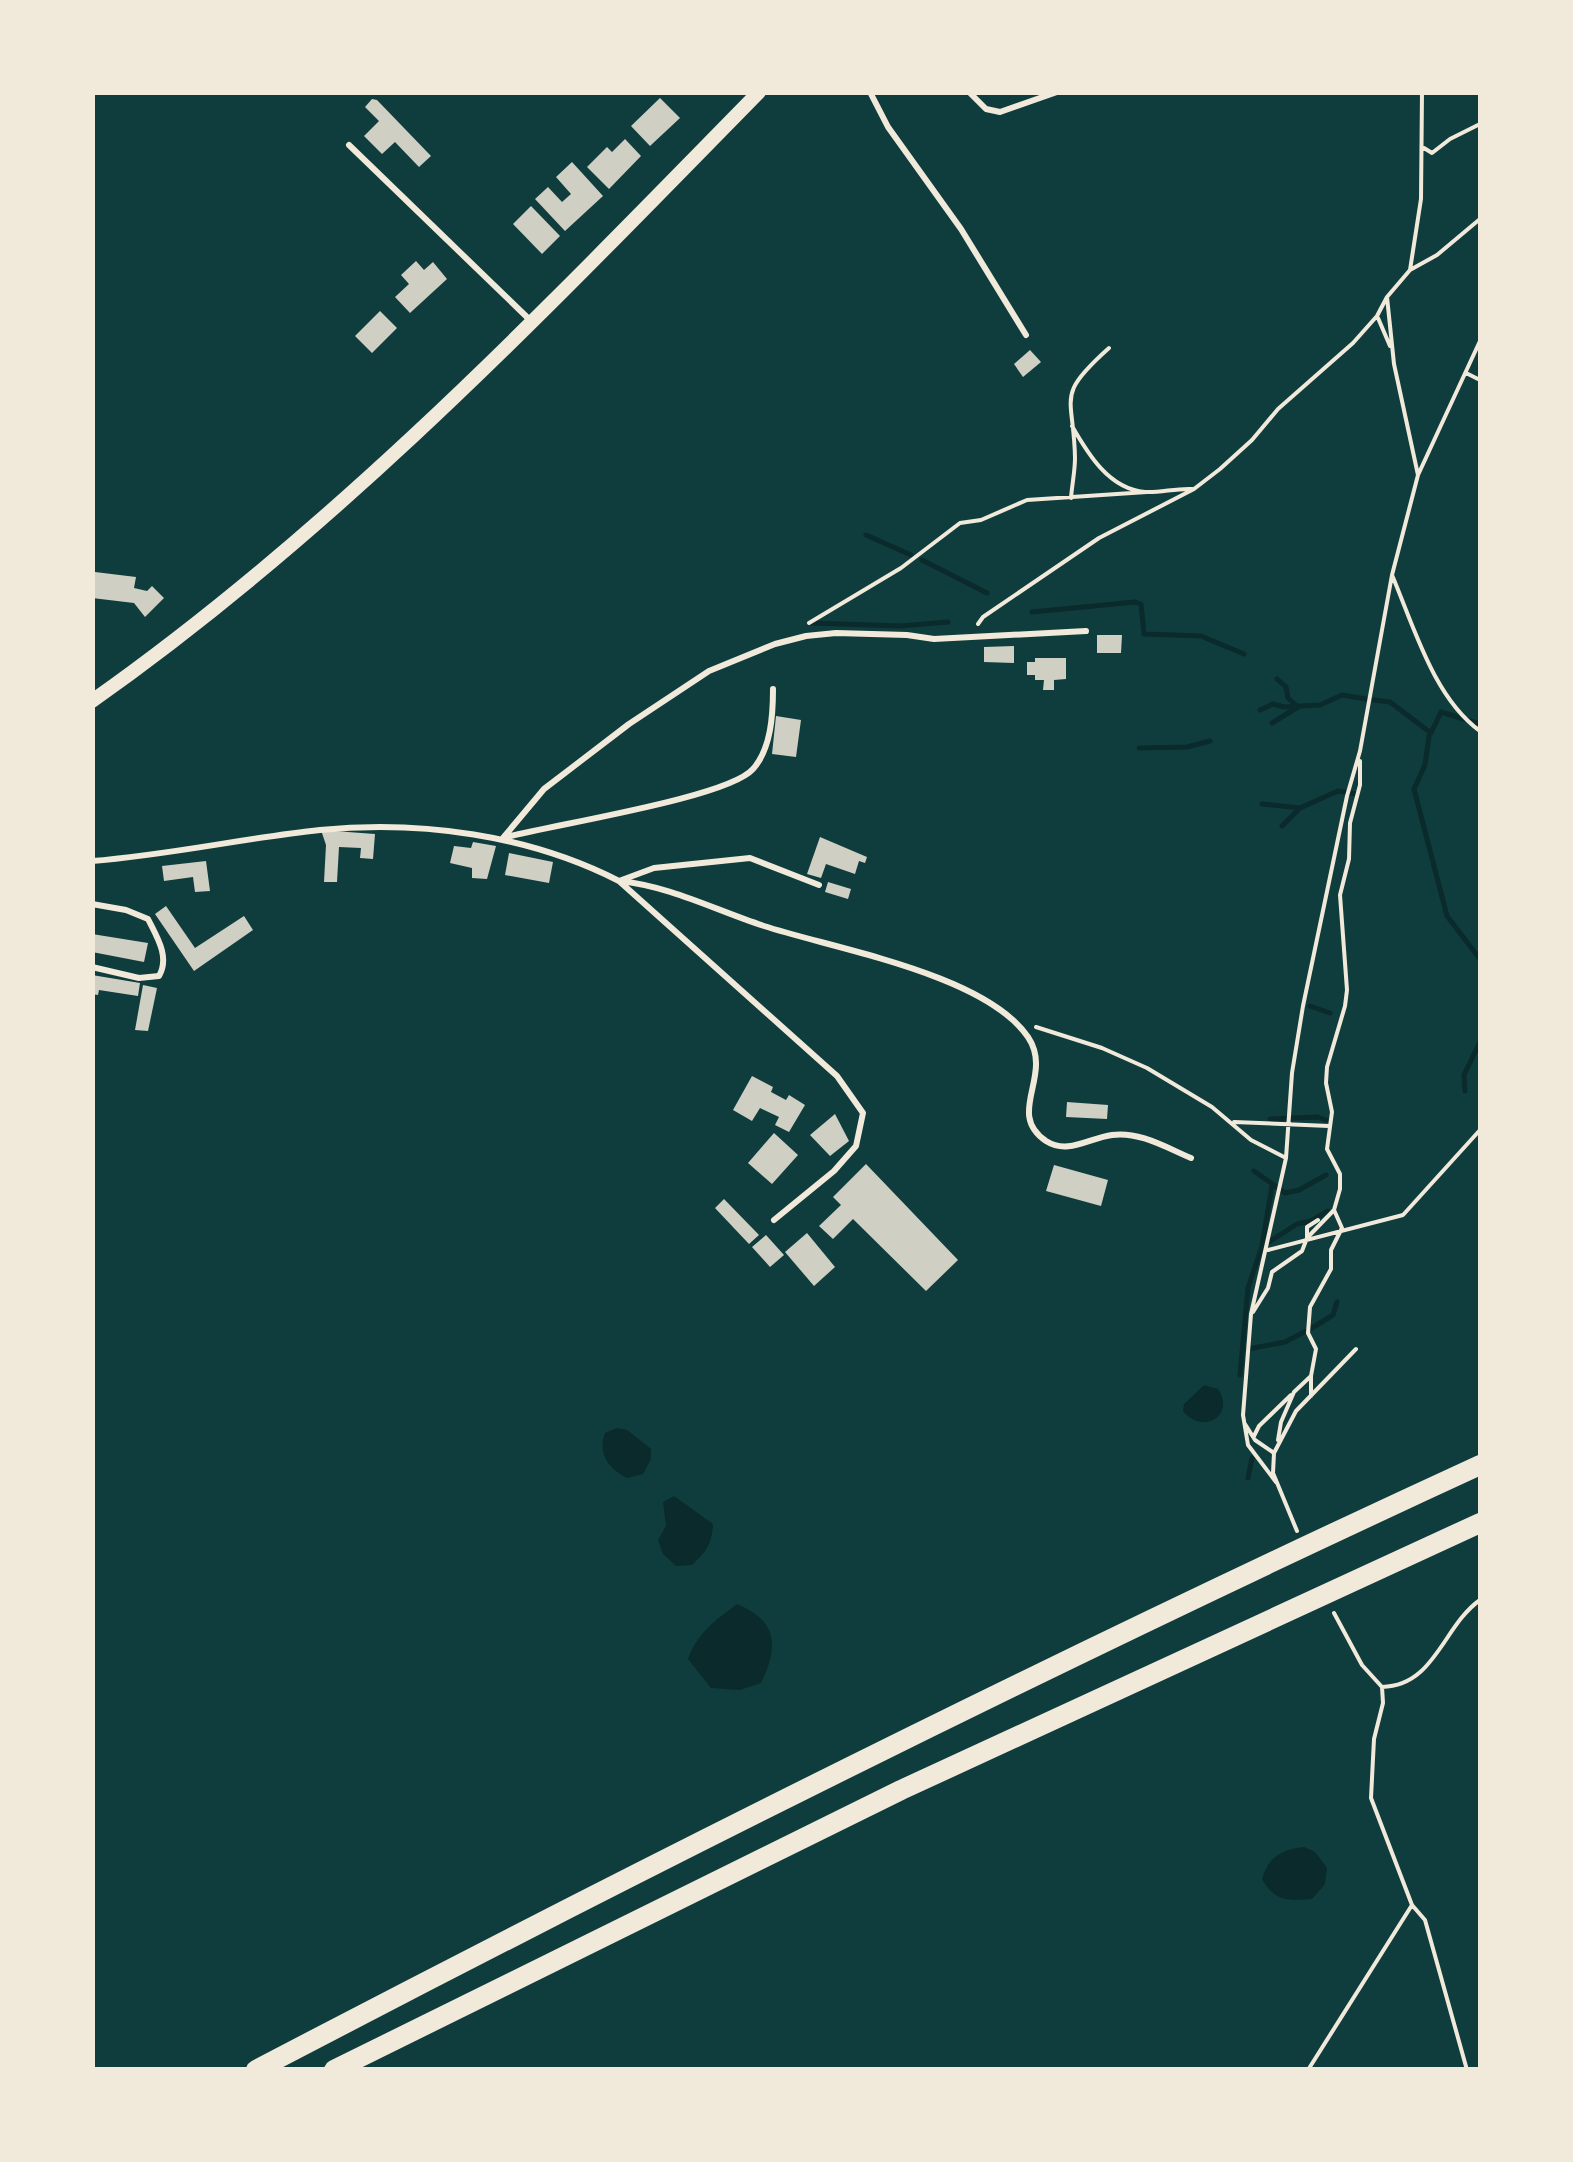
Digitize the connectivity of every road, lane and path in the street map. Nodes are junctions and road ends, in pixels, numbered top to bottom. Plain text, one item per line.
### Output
1 (759, 92) edge
2 (870, 92) edge
3 (969, 92) edge
4 (1057, 92) edge
5 (1422, 92) edge
6 (1480, 124) edge
7 (349, 145) dead end
8 (1424, 148) junction
9 (1432, 153) junction
10 (1423, 168) junction
11 (1480, 219) edge
12 (1410, 270) junction
13 (1387, 296) junction
14 (1377, 316) junction
15 (532, 322) junction
16 (1026, 335) dead end
17 (1480, 342) edge
18 (1109, 348) dead end
19 (1392, 350) junction
20 (1466, 373) junction
21 (1480, 380) edge
22 (1070, 422) junction
23 (1414, 453) junction
24 (1428, 457) junction
25 (1418, 476) junction
26 (1194, 489) junction
27 (1147, 492) junction
28 (1070, 498) junction
29 (1392, 575) junction
30 (804, 626) dead end
31 (1086, 631) dead end
32 (974, 633) dead end
33 (773, 689) dead end
34 (92, 701) edge
35 (1480, 731) edge
36 (1360, 751) junction
37 (503, 838) junction
38 (92, 861) edge
39 (619, 880) junction
40 (819, 885) dead end
41 (93, 904) edge
42 (92, 967) edge
43 (1010, 1017) junction
44 (1230, 1121) junction
45 (1289, 1125) junction
46 (1329, 1126) junction
47 (1480, 1130) edge
48 (1272, 1153) junction
49 (1192, 1158) dead end
50 (1286, 1158) junction
51 (1284, 1170) junction
52 (1334, 1210) junction
53 (774, 1220) dead end
54 (1341, 1231) junction
55 (1306, 1239) junction
56 (1266, 1250) junction
57 (1251, 1314) junction
58 (1356, 1349) dead end
59 (1311, 1376) junction
60 (1294, 1392) junction
61 (1311, 1396) junction
62 (1243, 1415) junction
63 (1255, 1440) junction
64 (1278, 1440) junction
65 (1274, 1453) junction
66 (1480, 1465) edge
67 (1276, 1482) junction
68 (1480, 1523) edge
69 (1299, 1536) dead end
70 (1480, 1600) edge
71 (1331, 1607) dead end
72 (1382, 1688) junction
73 (1412, 1904) junction
74 (256, 2070) edge
75 (334, 2070) edge
76 (1308, 2070) edge
77 (1467, 2070) edge

1 - 15 street
2 - 16 lane
3 - 4 lane
5 - 8 path
6 - 9 path
7 - 15 lane
8 - 9 path
8 - 10 path
9 - 10 path
10 - 12 path
11 - 12 path
12 - 13 path
13 - 14 path
13 - 19 path
14 - 19 path
14 - 26 path
15 - 34 street
17 - 20 path
18 - 22 path
19 - 23 path
20 - 21 path
20 - 24 path
22 - 27 path
22 - 28 path
23 - 24 path
23 - 25 path
24 - 25 path
25 - 29 path
26 - 27 path
26 - 32 path
27 - 28 path
28 - 30 path
29 - 35 path
29 - 36 path
31 - 37 lane
33 - 37 lane
36 - 45 path
36 - 46 path
37 - 38 lane
37 - 39 lane
39 - 40 lane
39 - 43 lane
39 - 53 lane
41 - 42 lane
43 - 44 path
43 - 49 lane
44 - 45 path
44 - 48 path
45 - 46 path
45 - 50 path
46 - 52 path
47 - 54 path
48 - 50 path
48 - 51 path
50 - 51 path
51 - 56 path
52 - 54 path
52 - 55 path
54 - 55 path
54 - 59 path
55 - 56 path
55 - 57 path
56 - 57 path
57 - 62 path
58 - 61 path
59 - 60 path
59 - 61 path
60 - 63 path
60 - 64 path
61 - 64 path
62 - 63 path
62 - 67 path
63 - 65 path
64 - 65 path
65 - 67 path
66 - 74 highway
67 - 69 path
68 - 75 highway
70 - 72 path
71 - 72 path
72 - 73 path
73 - 76 path
73 - 77 path

